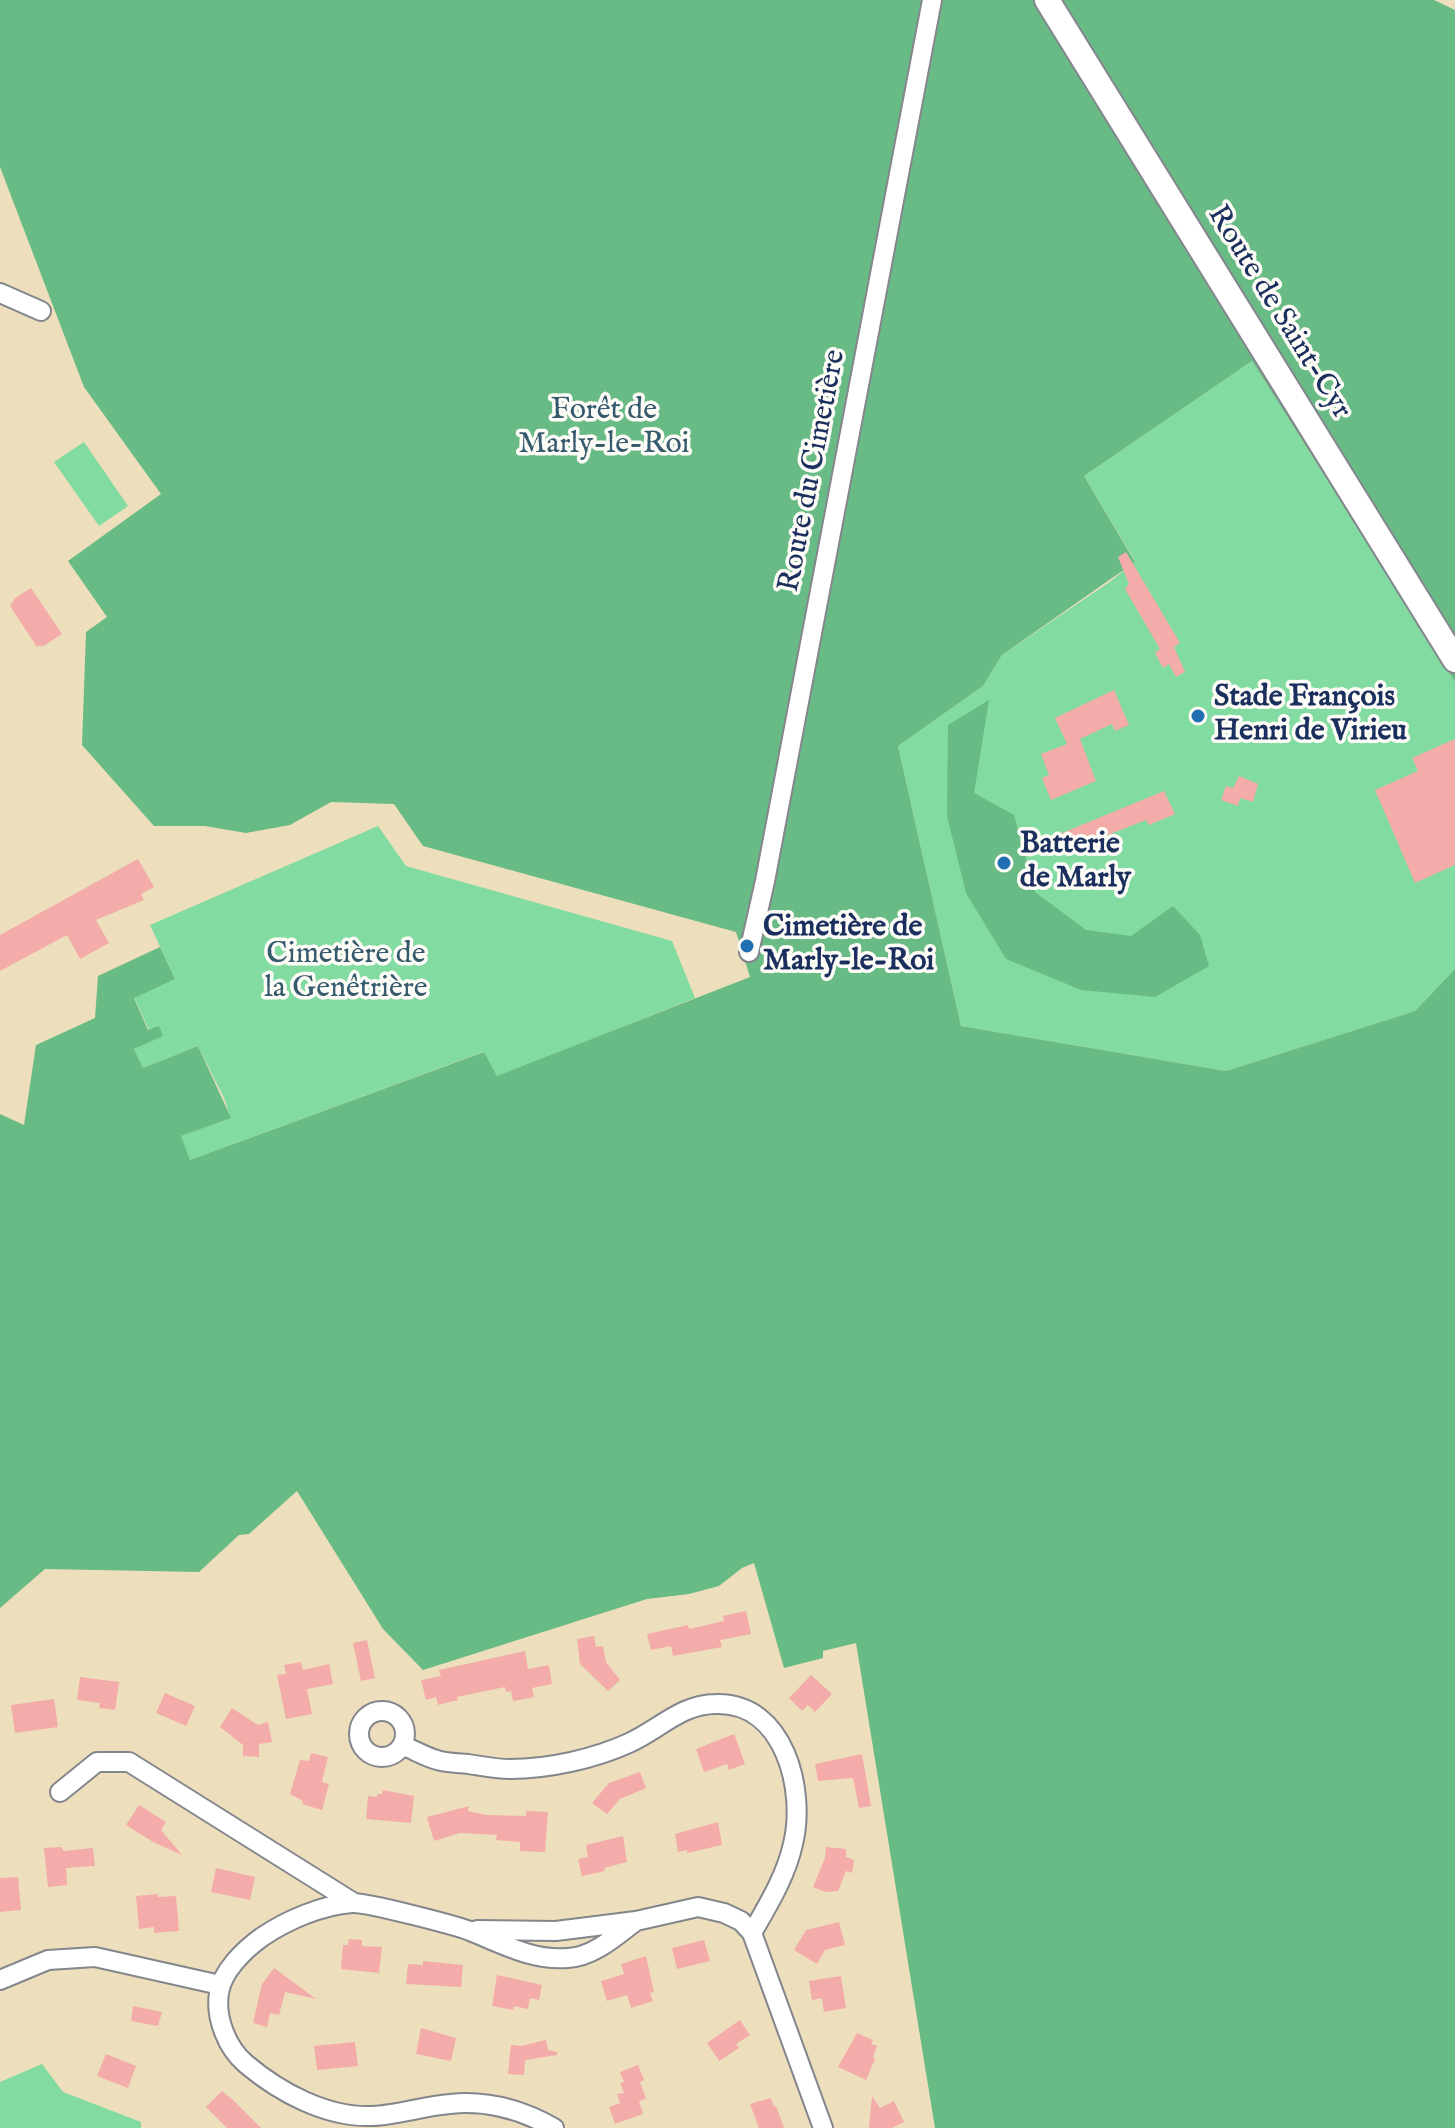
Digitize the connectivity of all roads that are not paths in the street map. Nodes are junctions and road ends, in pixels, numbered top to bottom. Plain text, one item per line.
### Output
1 (932, 0) edge
2 (1047, 0) edge
3 (0, 293) edge
4 (41, 311) dead end
5 (1455, 659) edge
6 (749, 952) dead end
7 (404, 1746) dead end
8 (60, 1792) dead end
9 (354, 1903) junction
10 (636, 1921) junction
11 (466, 1929) junction
12 (752, 1933) junction
13 (0, 1980) edge
14 (220, 1985) junction
15 (554, 2128) edge
16 (823, 2128) edge

1 - 6 street, Route du Cimetière
2 - 5 main road, Route de Saint-Cyr
3 - 4 street
7 - 12 street
8 - 9 street
9 - 11 street
9 - 14 street
10 - 11 street
10 - 11 street
10 - 12 street
12 - 16 street
13 - 14 street
14 - 15 street

